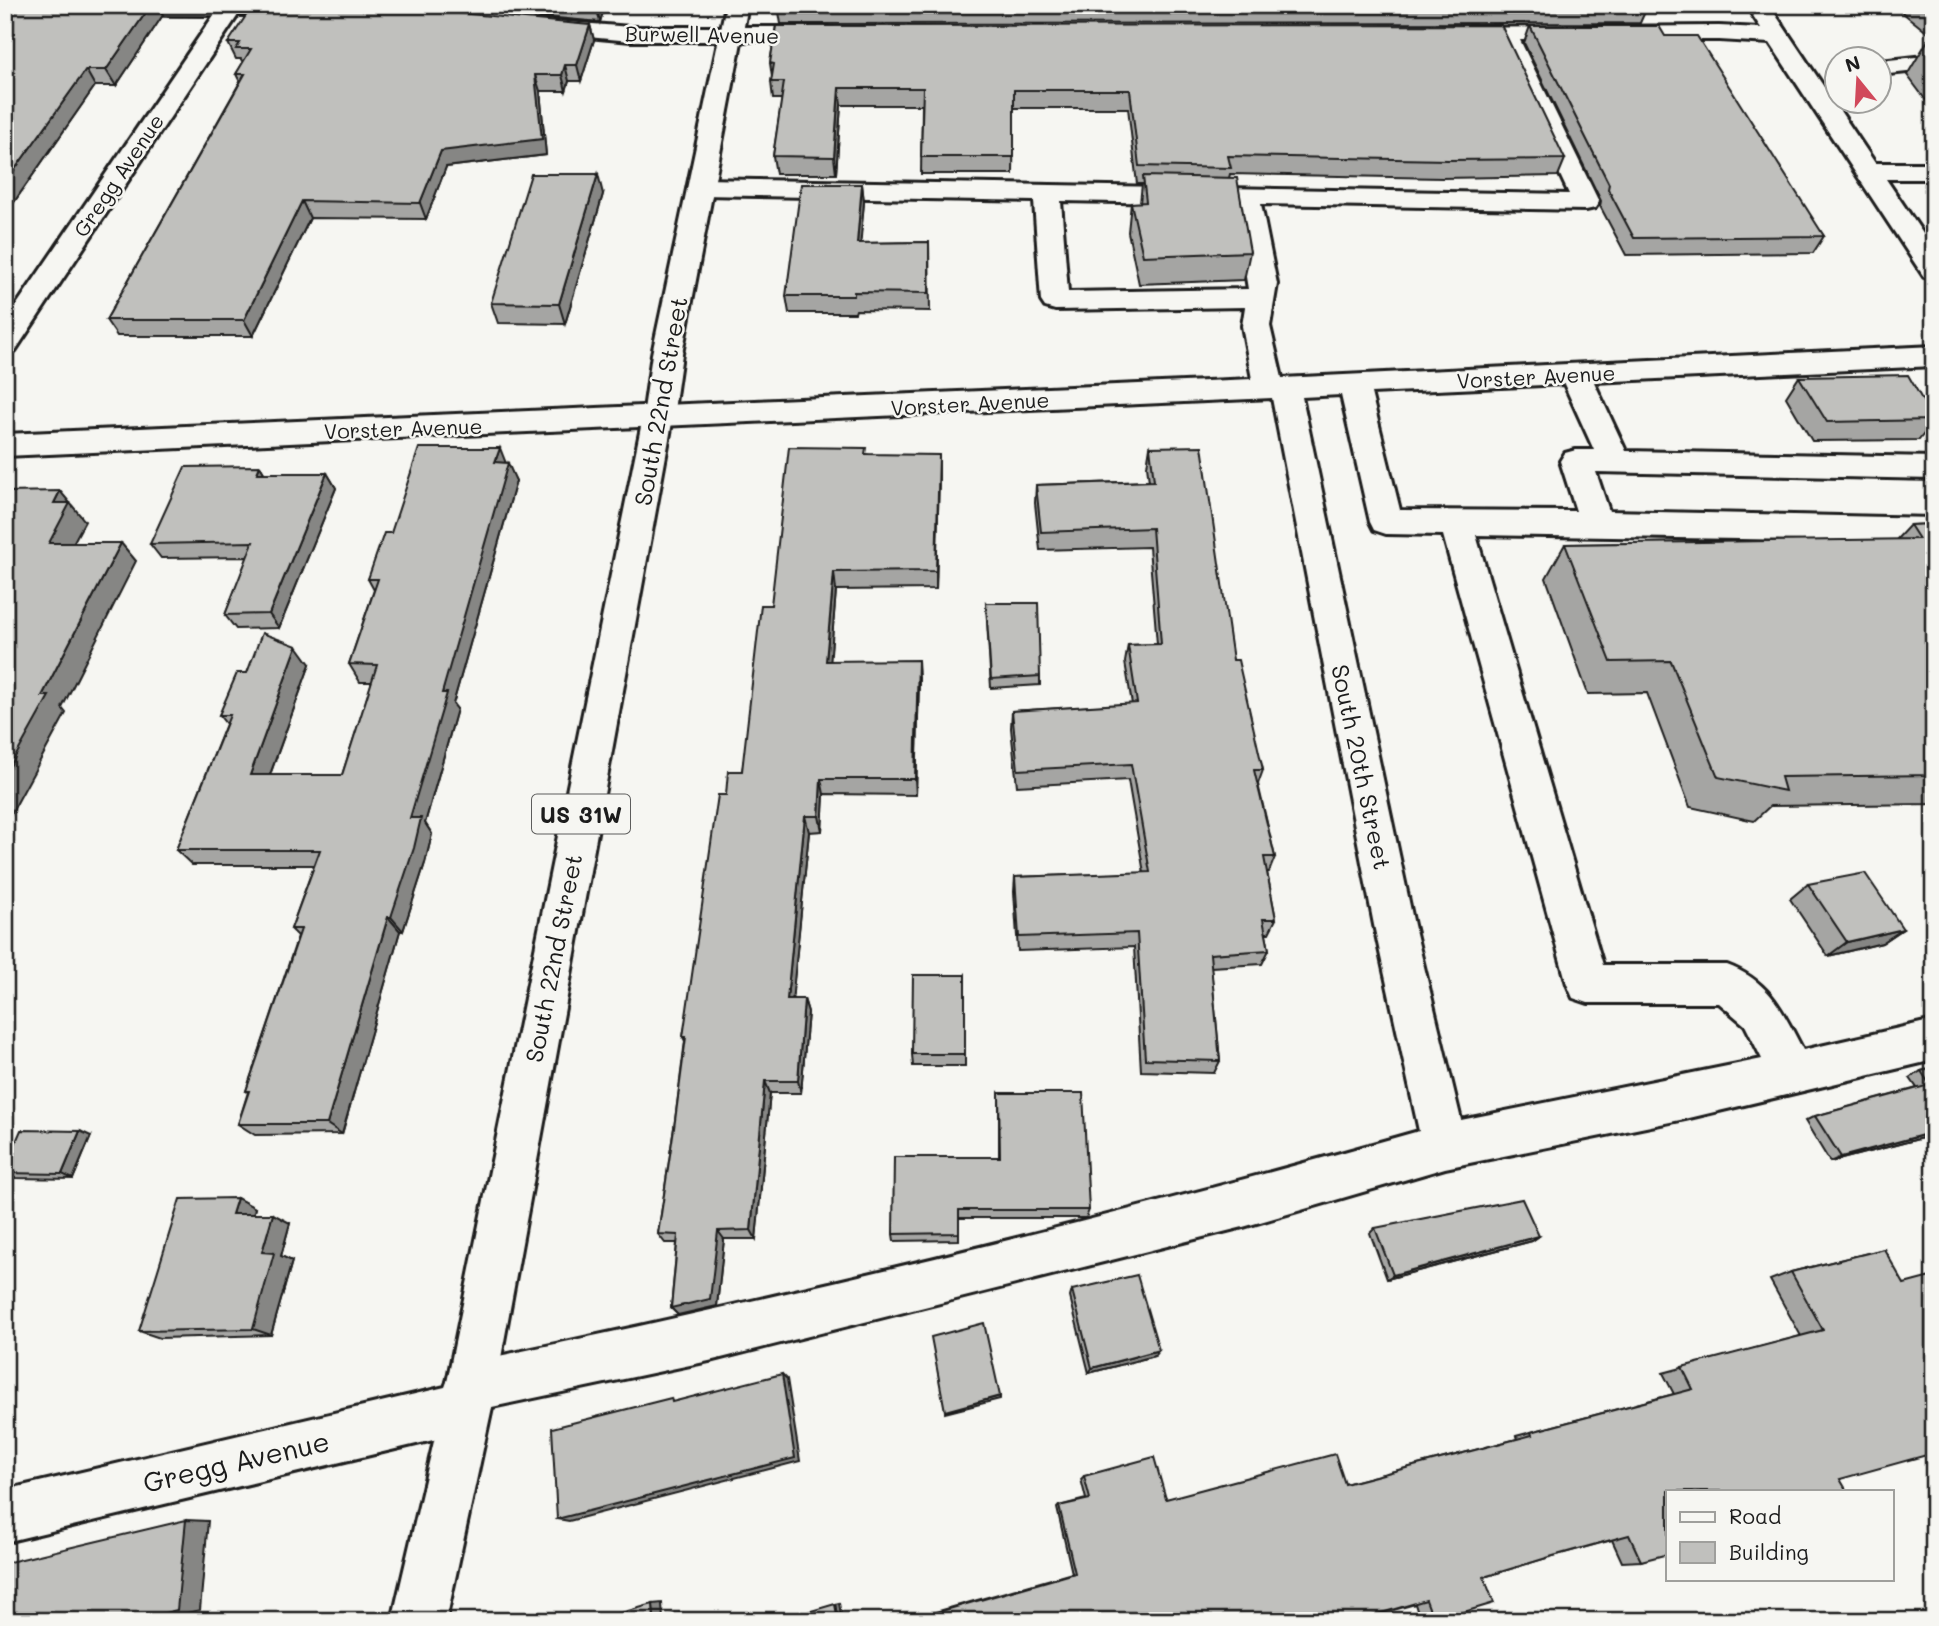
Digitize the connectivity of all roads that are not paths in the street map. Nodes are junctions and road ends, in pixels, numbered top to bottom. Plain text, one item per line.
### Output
1 (1756, 5) edge
2 (5, 7) edge
3 (232, 7) junction
4 (321, 8) edge
5 (734, 20) edge
6 (520, 25) edge
7 (1436, 33) edge
8 (1505, 33) junction
9 (855, 34) edge
10 (1777, 36) junction
11 (1934, 62) edge
12 (1894, 66) edge
13 (1867, 171) junction
14 (1934, 171) edge
15 (701, 187) junction
16 (1047, 193) junction
17 (1246, 197) junction
18 (1934, 271) edge
19 (1261, 298) junction
20 (5, 344) edge
21 (1934, 356) edge
22 (1575, 374) junction
23 (1354, 384) junction
24 (1277, 388) junction
25 (658, 417) junction
26 (5, 445) edge
27 (1615, 461) junction
28 (1934, 468) edge
29 (1457, 523) junction
30 (1597, 523) junction
31 (1934, 530) edge
32 (1934, 1040) edge
33 (1793, 1074) junction
34 (1445, 1146) junction
35 (469, 1397) junction
36 (5, 1516) edge
37 (419, 1621) edge

1 - 10 street
2 - 3 street
3 - 4 street
3 - 20 street, Gregg Avenue
5 - 6 street, Burwell Avenue
5 - 9 street, Burwell Avenue
5 - 15 street, South 22nd Street / US 31W
7 - 8 street
8 - 10 street
8 - 17 street
10 - 13 street
11 - 12 street
13 - 14 street
13 - 18 street
15 - 16 street
15 - 25 street, South 22nd Street / US 31W
16 - 17 street
16 - 19 street
17 - 19 street, South 20th Street
19 - 24 street, South 20th Street
21 - 22 street, Vorster Avenue
22 - 23 street, Vorster Avenue
22 - 27 street
23 - 24 street, Vorster Avenue
23 - 29 street
24 - 25 street, Vorster Avenue
24 - 34 street, South 20th Street
25 - 26 street, Vorster Avenue
25 - 35 street, South 22nd Street / US 31W
27 - 28 street
27 - 30 street
29 - 30 street
29 - 33 street
30 - 31 street
32 - 33 street, Gregg Avenue
33 - 34 street, Gregg Avenue
34 - 35 street, Gregg Avenue
35 - 36 street, Gregg Avenue
35 - 37 street, South 22nd Street / US 31W

